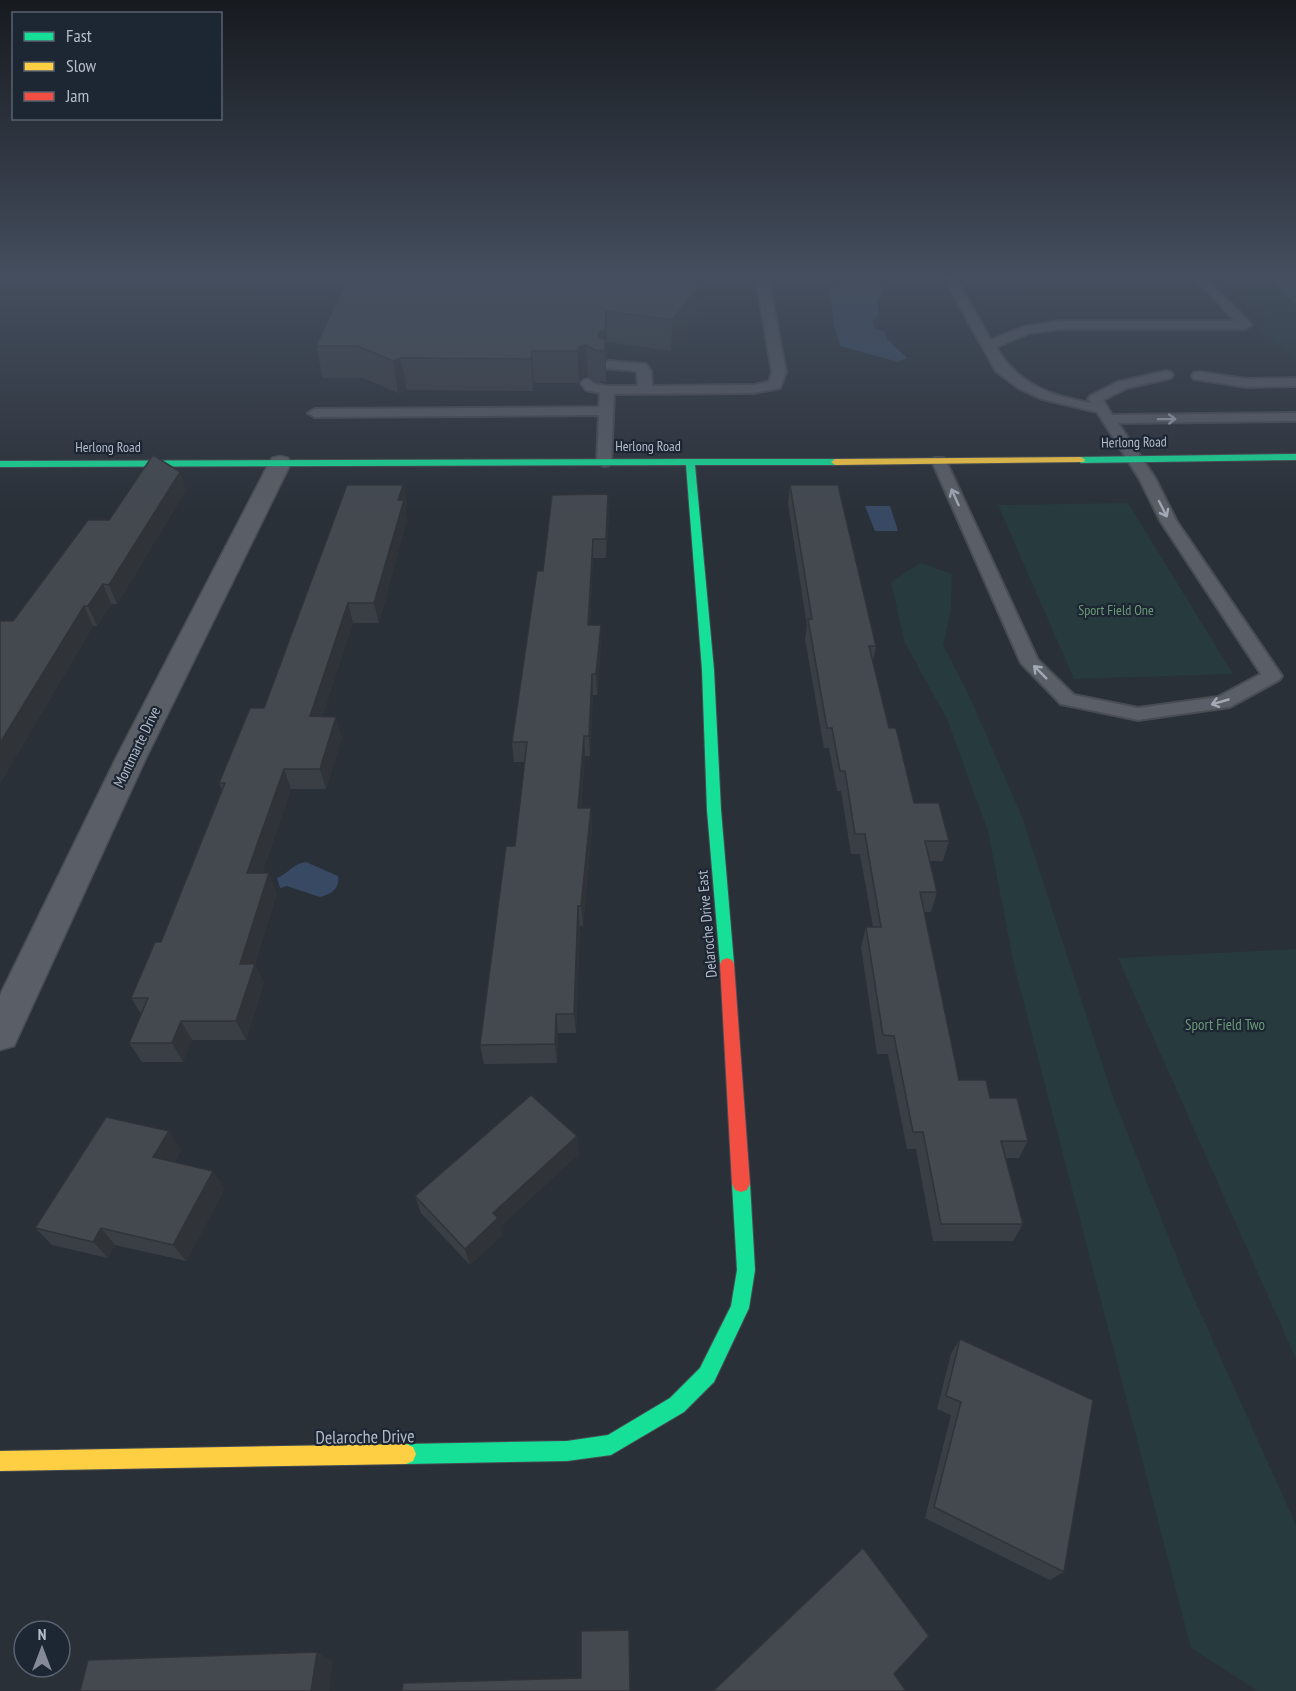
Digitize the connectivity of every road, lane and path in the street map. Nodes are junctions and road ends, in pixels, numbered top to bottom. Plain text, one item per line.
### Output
1 (776, 355) edge
2 (993, 355) edge
3 (608, 365) edge
4 (1166, 375) dead end
5 (1199, 376) dead end
6 (1296, 382) edge
7 (588, 383) edge
8 (645, 389) junction
9 (607, 390) junction
10 (606, 411) junction
11 (315, 413) dead end
12 (1105, 414) junction
13 (1296, 417) edge
14 (1296, 457) edge
15 (1133, 459) junction
16 (939, 461) junction
17 (604, 462) junction
18 (690, 462) junction
19 (280, 463) junction
20 (0, 464) edge
21 (0, 1034) edge
22 (707, 1375) joint
23 (0, 1461) edge

1 - 8 lane
2 - 12 lane
3 - 8 lane
4 - 12 lane
5 - 6 lane
7 - 9 lane
8 - 9 lane
9 - 10 lane
10 - 11 lane
10 - 17 lane
12 -> 13 lane
12 - 15 lane
14 - 15 street, Herlong Road
15 - 16 street, Herlong Road
15 -> 16 lane
16 - 18 street, Herlong Road
17 - 18 street, Herlong Road
17 - 19 street, Herlong Road
18 - 22 street, Delaroche Drive East
19 - 20 street, Herlong Road
19 - 21 street, Montmarte Drive
22 - 23 street, Delaroche Drive

